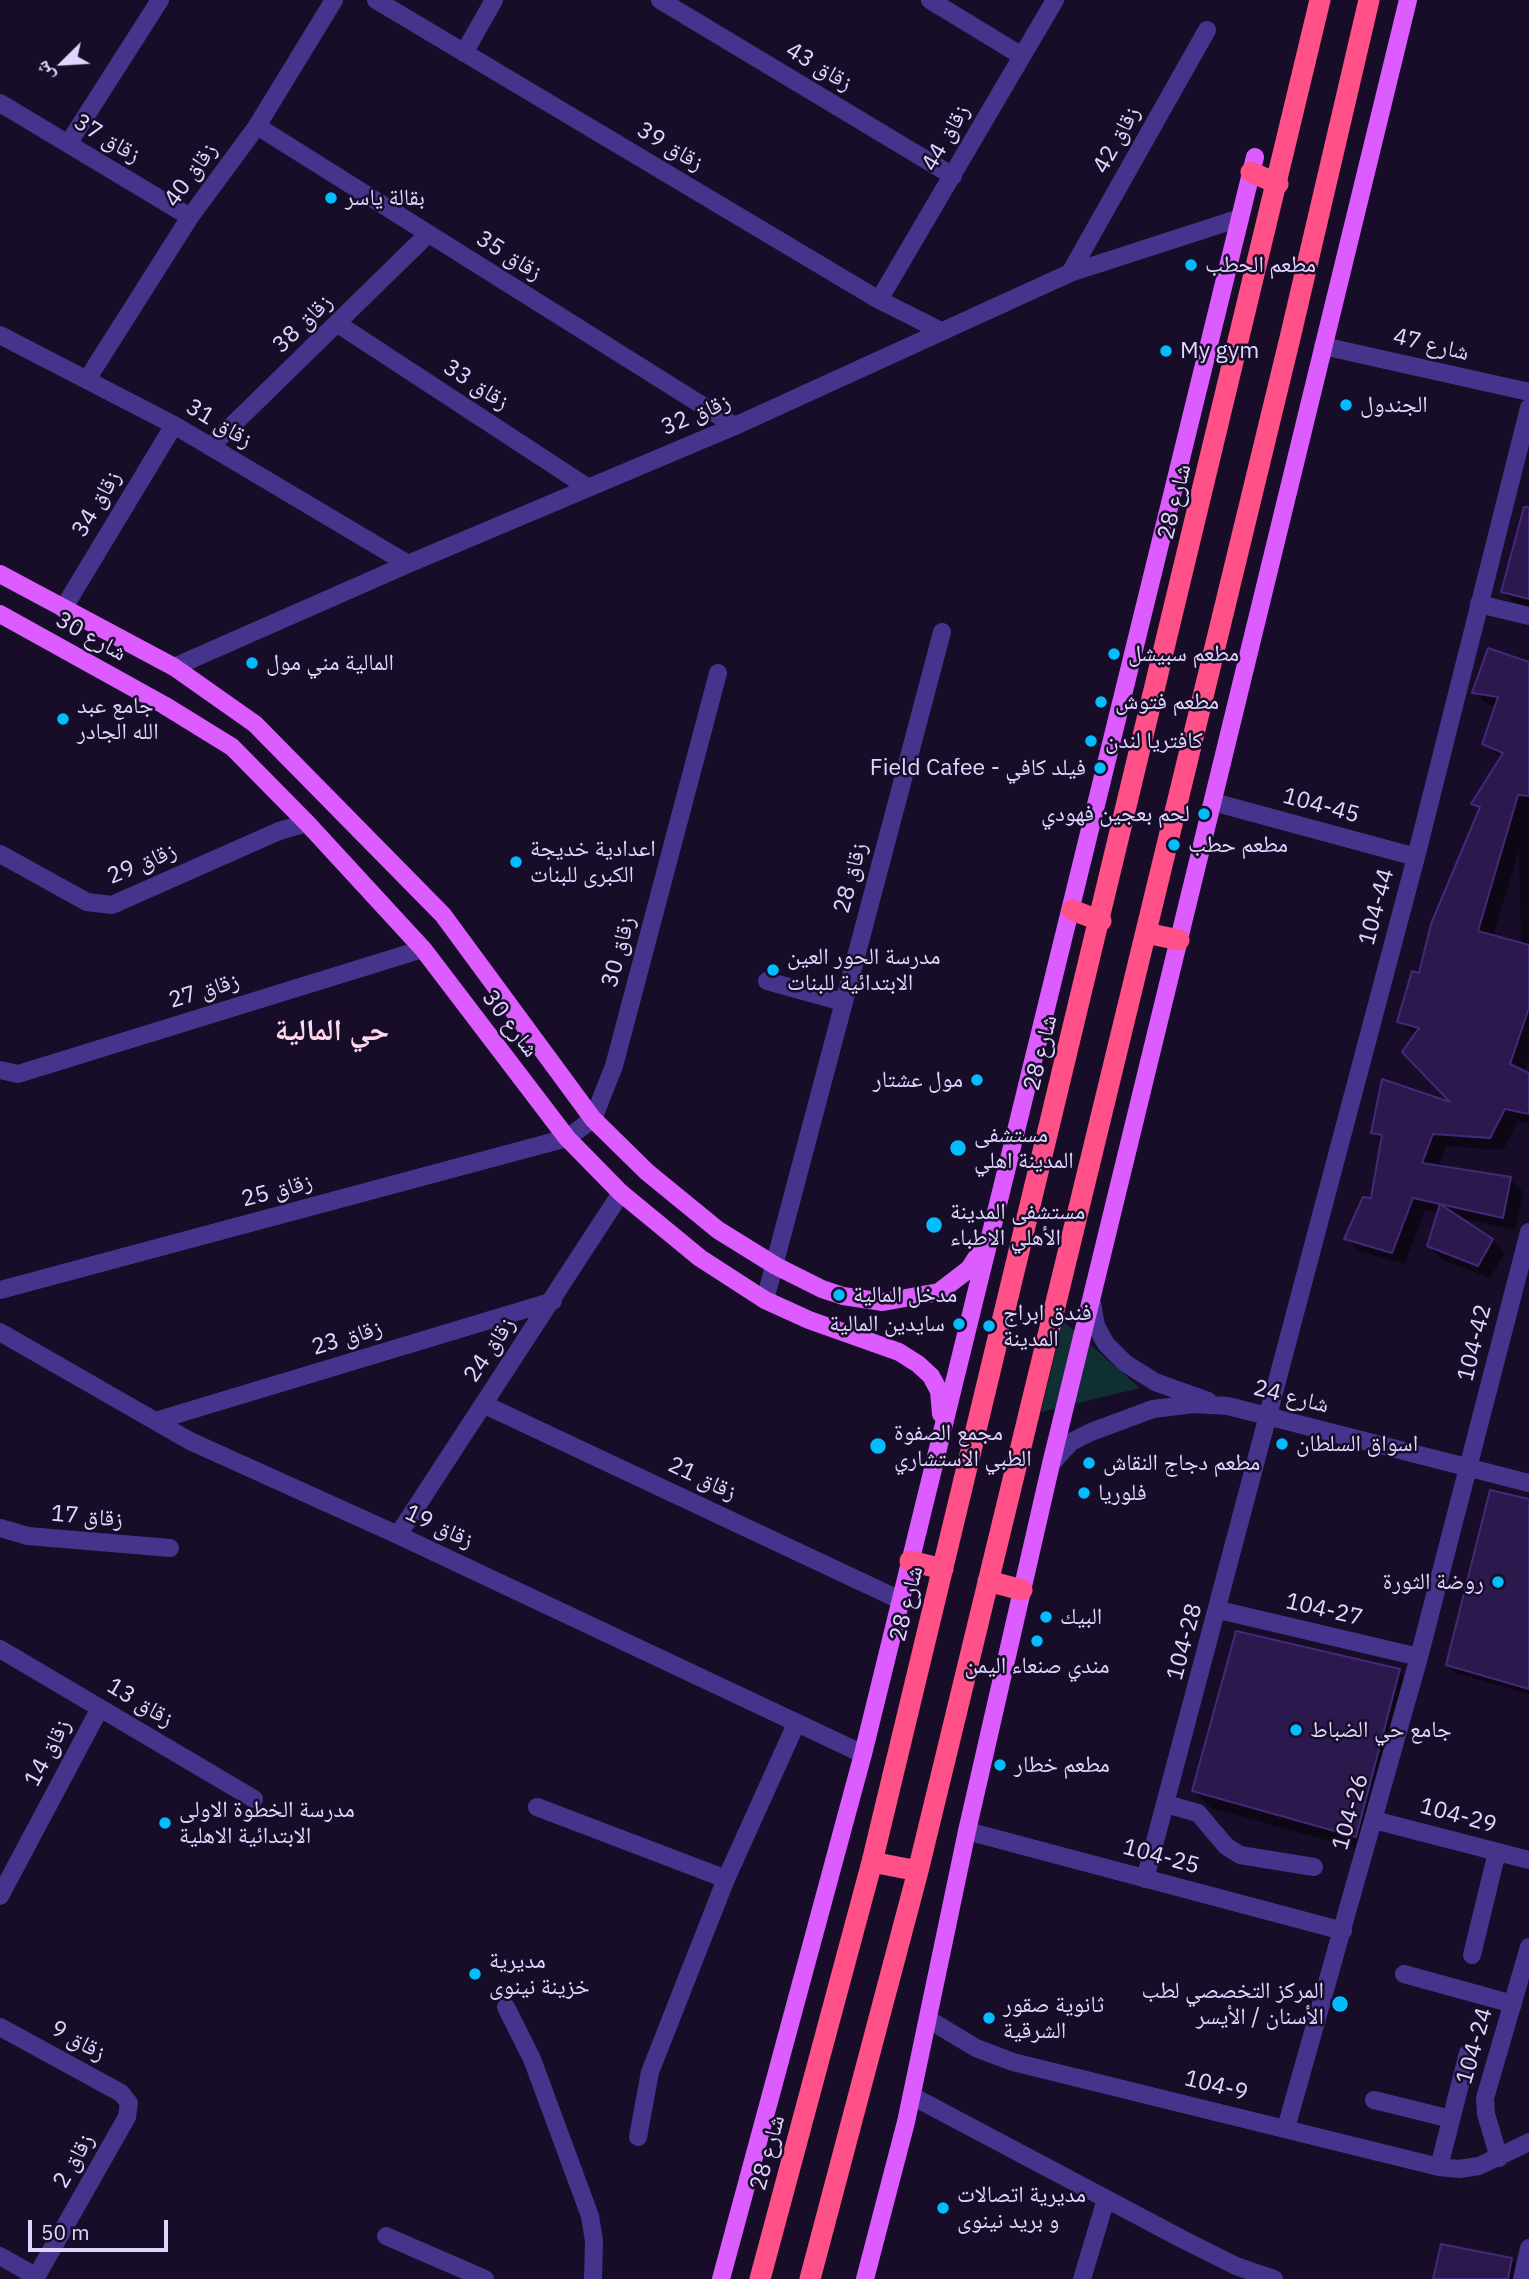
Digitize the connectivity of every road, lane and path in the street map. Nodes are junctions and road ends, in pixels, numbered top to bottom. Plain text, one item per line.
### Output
1 (160, 0) edge
2 (334, 0) edge
3 (376, 0) edge
4 (494, 0) edge
5 (660, 0) edge
6 (930, 0) edge
7 (1055, 0) edge
8 (1320, 0) edge
9 (1369, 0) edge
10 (1408, 0) edge
11 (1207, 30) dead end
12 (464, 53) junction
13 (1023, 56) junction
14 (0, 103) edge
15 (257, 126) junction
16 (68, 144) junction
17 (1253, 164) joint
18 (953, 176) junction
19 (1278, 184) junction
20 (190, 217) junction
21 (1240, 218) junction
22 (428, 234) junction
23 (1070, 273) junction
24 (879, 300) junction
25 (338, 324) junction
26 (941, 331) junction
27 (0, 335) edge
28 (1323, 346) junction
29 (88, 378) junction
30 (1529, 392) edge
31 (1529, 408) edge
32 (174, 425) junction
33 (735, 426) junction
34 (210, 447) junction
35 (587, 487) junction
36 (408, 564) junction
37 (0, 574) edge
38 (1479, 604) junction
39 (63, 609) junction
40 (0, 614) edge
41 (1529, 616) edge
42 (942, 632) dead end
43 (174, 667) junction
44 (718, 673) dead end
45 (1213, 802) junction
46 (307, 823) junction
47 (0, 854) edge
48 (1416, 857) junction
49 (1072, 910) junction
50 (1101, 921) junction
51 (1146, 933) junction
52 (1179, 940) junction
53 (423, 949) junction
54 (767, 981) dead end
55 (844, 1002) junction
56 (0, 1070) edge
57 (593, 1119) junction
58 (567, 1138) junction
59 (621, 1193) junction
60 (1529, 1231) edge
61 (990, 1237) junction
62 (776, 1266) junction
63 (0, 1290) edge
64 (765, 1300) junction
65 (553, 1301) junction
66 (1092, 1303) junction
67 (0, 1332) edge
68 (483, 1404) junction
69 (1228, 1406) junction
70 (1269, 1417) junction
71 (155, 1421) junction
72 (1051, 1464) junction
73 (934, 1465) junction
74 (1469, 1468) junction
75 (1529, 1483) edge
76 (0, 1528) edge
77 (398, 1535) junction
78 (170, 1548) dead end
79 (910, 1561) junction
80 (943, 1569) junction
81 (988, 1581) junction
82 (1022, 1590) junction
83 (901, 1600) junction
84 (1219, 1610) junction
85 (0, 1649) edge
86 (1419, 1657) junction
87 (100, 1708) junction
88 (796, 1724) junction
89 (863, 1754) junction
90 (254, 1800) dead end
91 (1166, 1804) junction
92 (537, 1807) dead end
93 (1374, 1820) junction
94 (967, 1831) junction
95 (1497, 1852) junction
96 (1529, 1860) edge
97 (872, 1862) junction
98 (1314, 1867) dead end
99 (918, 1871) junction
100 (726, 1879) junction
101 (1145, 1879) junction
102 (0, 1896) edge
103 (1343, 1931) junction
104 (1529, 1947) edge
105 (1472, 1955) dead end
106 (1404, 1974) dead end
107 (1513, 2004) junction
108 (506, 2007) dead end
109 (928, 2019) junction
110 (0, 2027) edge
111 (1468, 2053) dead end
112 (912, 2096) junction
113 (1374, 2100) dead end
114 (129, 2103) joint
115 (1451, 2119) junction
116 (1286, 2128) junction
117 (638, 2137) dead end
118 (1529, 2142) edge
119 (1499, 2158) junction
120 (1439, 2167) junction
121 (1106, 2199) junction
122 (386, 2236) dead end
123 (1529, 2248) edge
124 (0, 2256) edge
125 (36, 2278) edge
126 (485, 2279) edge
127 (593, 2279) edge
128 (721, 2279) edge
129 (760, 2279) edge
130 (810, 2279) edge
131 (865, 2279) edge
132 (1082, 2279) edge
133 (1274, 2279) edge
134 (1522, 2279) edge

1 - 16 street
2 - 15 street, زقاق 40
3 - 12 street, زقاق 39
4 - 12 street
5 - 18 street, زقاق 43
6 - 13 street
7 - 13 street, زقاق 44
8 - 19 highway, شارع 28
9 - 51 highway
10 - 28 main road
11 - 23 street, زقاق 42
12 - 24 street, زقاق 39
13 - 18 street, زقاق 44
14 - 16 street, زقاق 37
15 - 20 street, زقاق 40
15 - 22 street, زقاق 35
16 - 20 street, زقاق 37
17 - 19 highway
17 - 21 main road
18 - 24 street, زقاق 44
19 - 50 highway, شارع 28
20 - 29 street, زقاق 40
21 - 23 street, زقاق 32
21 - 49 main road
22 - 25 street, زقاق 38
22 - 33 street, زقاق 35
23 - 26 street, زقاق 32
24 - 26 street, زقاق 39
25 - 34 street, زقاق 38
25 - 35 street, زقاق 33
26 - 33 street, زقاق 32
27 - 29 street, زقاق 31
28 - 30 street, شارع 47
28 - 45 main road
29 - 32 street, زقاق 31
31 - 38 street, 104-44
32 - 34 street, زقاق 31
32 - 39 street, زقاق 34
33 - 35 street, زقاق 32
34 - 36 street, زقاق 31
35 - 36 street, زقاق 32
36 - 43 street, زقاق 32
37 - 39 main road, شارع 30
38 - 41 street
38 - 48 street, 104-44
39 - 43 main road, شارع 30
40 - 46 main road, شارع 30
42 - 55 street, زقاق 28
43 - 57 main road, شارع 30
44 - 57 street, زقاق 30
45 - 48 street, 104-45
45 - 52 main road
46 - 47 street, زقاق 29
46 - 53 main road, شارع 30
48 - 70 street, 104-44
49 - 50 highway
49 - 61 main road
50 - 80 highway, شارع 28
51 - 52 highway
51 - 81 highway
52 - 66 main road
53 - 56 street, زقاق 27
53 - 58 main road, شارع 30
54 - 55 street
55 - 62 street, زقاق 28
57 - 58 street
57 - 62 main road, شارع 30
58 - 59 main road, شارع 30
58 - 63 street, زقاق 25
59 - 64 main road, شارع 30
59 - 65 street, زقاق 24
60 - 74 street, 104-42
61 - 62 main road, شارع 30
61 - 73 main road
62 - 64 street, زقاق 28
64 - 73 main road, شارع 30
65 - 68 street, زقاق 24
65 - 71 street, زقاق 23
66 - 69 street
66 - 72 main road
67 - 71 street, زقاق 19
68 - 77 street, زقاق 24
68 - 83 street, زقاق 21
69 - 70 street, شارع 24
69 - 72 street, شارع 24
70 - 74 street, شارع 24
70 - 84 street, 104-28
71 - 77 street, زقاق 19
72 - 82 main road
73 - 79 main road
74 - 75 street, شارع 24
74 - 86 street, 104-26
76 - 78 street, زقاق 17
77 - 88 street, زقاق 19
79 - 80 highway
79 - 83 main road
80 - 97 highway, شارع 28
81 - 82 highway
81 - 99 highway
82 - 94 main road
83 - 89 main road
84 - 86 street, 104-27
84 - 91 street, 104-28
85 - 87 street, زقاق 13
86 - 93 street, 104-26
87 - 90 street, زقاق 13
87 - 102 street, زقاق 14
88 - 89 street, زقاق 19
88 - 100 street
89 - 128 main road
91 - 98 street
91 - 101 street, 104-28
92 - 100 street
93 - 95 street, 104-29
93 - 103 street, 104-26
94 - 101 street, 104-25
94 - 109 main road
95 - 96 street, 104-29
95 - 105 street
97 - 99 highway
97 - 129 highway, شارع 28
99 - 130 highway
100 - 117 street
101 - 103 street, 104-25
103 - 116 street, 104-26
104 - 107 street, 104-24
106 - 107 street
107 - 119 street, 104-24
108 - 127 street
109 - 112 main road
109 - 116 street, 104-9
110 - 114 street, زقاق 9
111 - 115 street
112 - 121 street
112 - 131 main road
113 - 115 street
114 - 125 street, زقاق 2
115 - 120 street
116 - 120 street, 104-9
118 - 119 street, 104-9
119 - 120 street, 104-9
121 - 132 street
121 - 133 street
122 - 126 street
123 - 134 street
124 - 125 street

